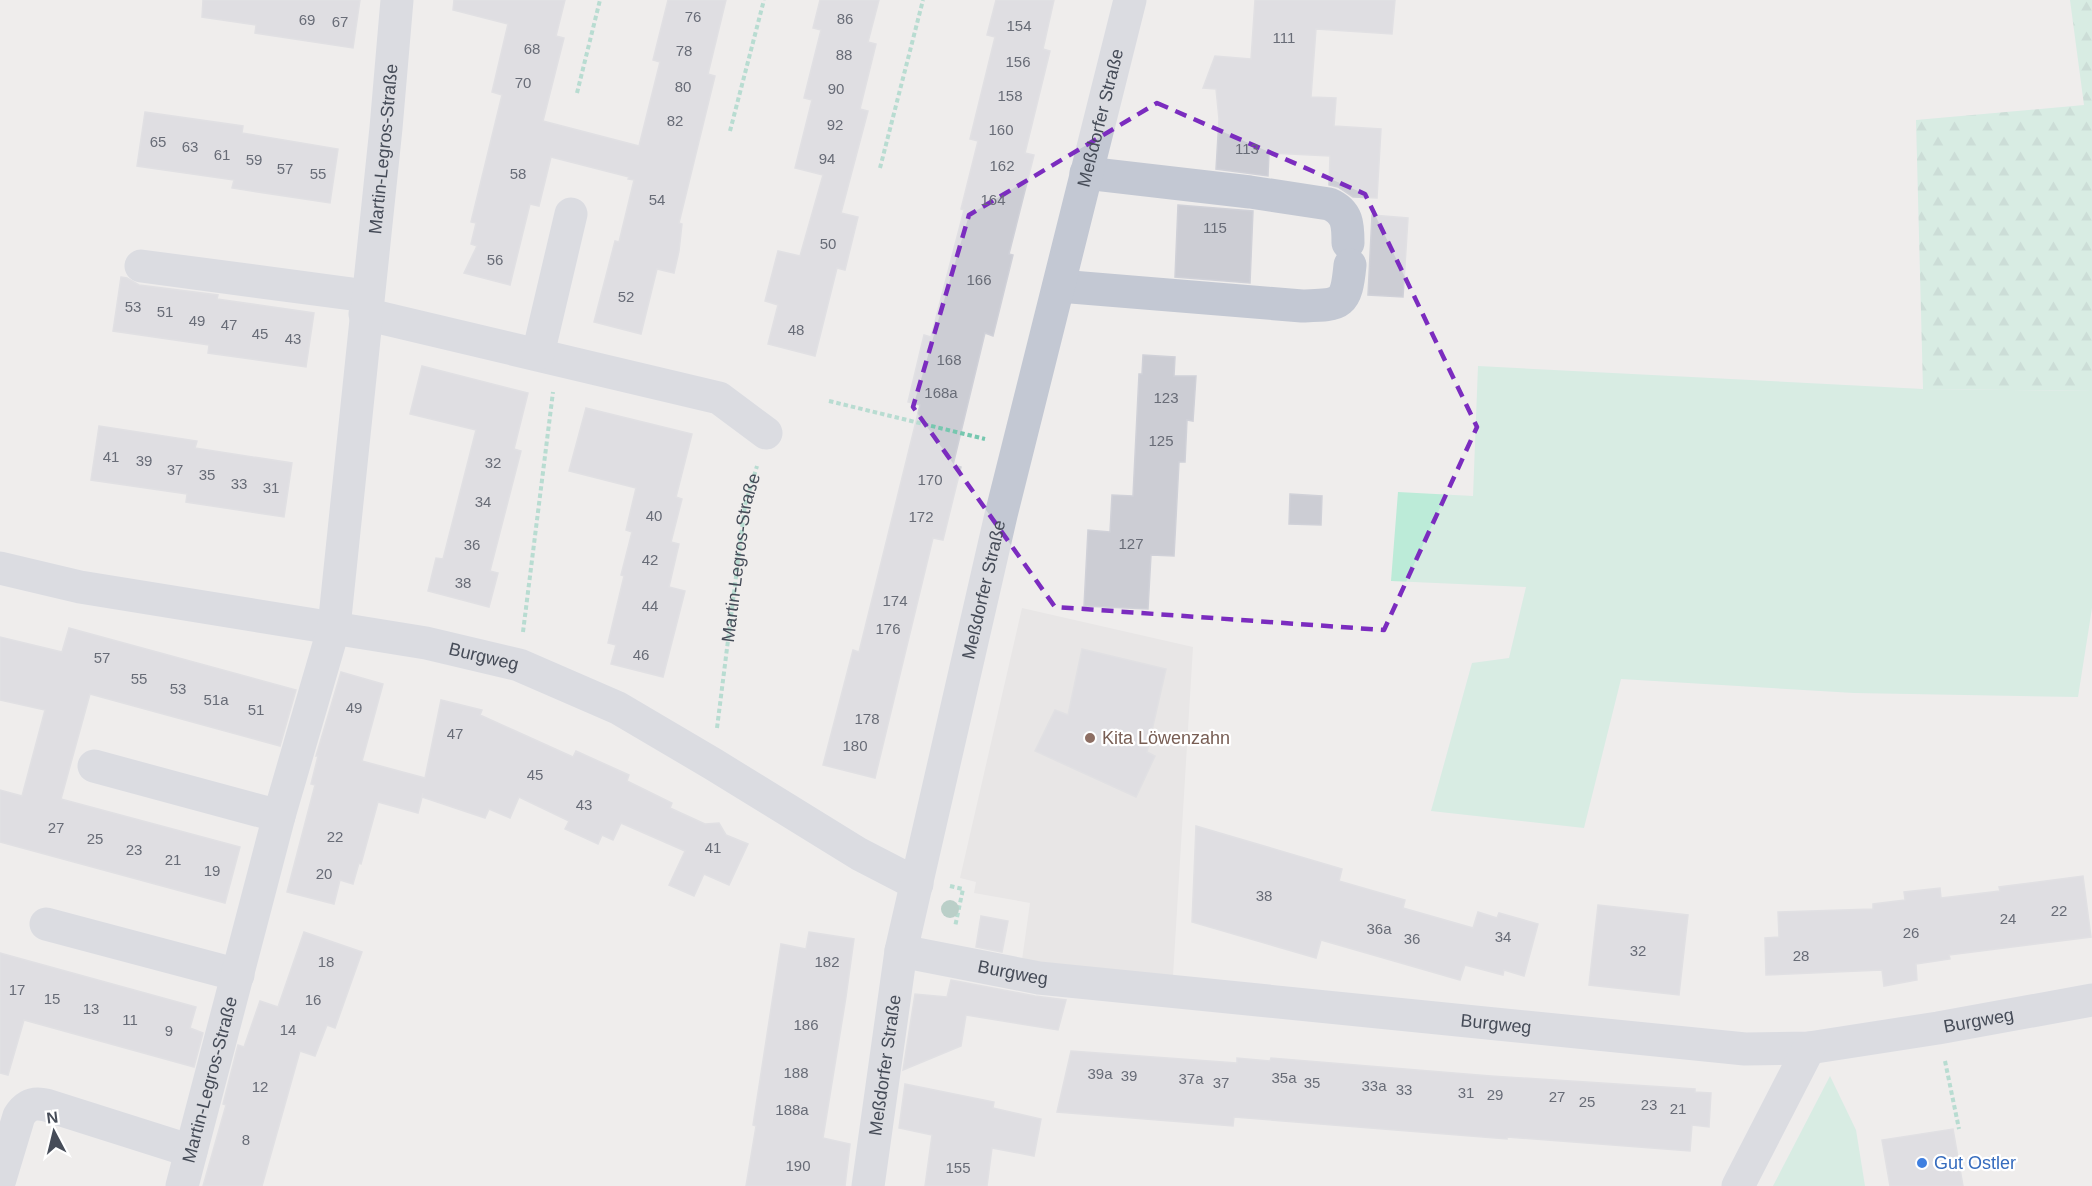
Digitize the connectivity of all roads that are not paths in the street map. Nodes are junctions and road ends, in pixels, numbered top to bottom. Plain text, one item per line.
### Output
1 (397, 0) edge
2 (1130, 0) edge
3 (1086, 173) junction
4 (572, 214) dead end
5 (141, 266) dead end
6 (1059, 286) junction
7 (366, 305) junction
8 (548, 356) junction
9 (766, 434) road end
10 (0, 567) edge
11 (334, 627) junction
12 (94, 766) dead end
13 (279, 816) junction
14 (917, 884) junction
15 (46, 924) dead end
16 (901, 951) junction
17 (238, 975) junction
18 (2092, 1000) edge
19 (1809, 1048) junction
20 (191, 1151) junction
21 (0, 1179) edge
22 (182, 1186) edge
23 (868, 1186) edge
24 (1738, 1186) edge

1 - 7 street, Martin-Legros-Straße
2 - 3 street, Meßdorfer Straße
3 - 6 street, Meßdorfer Straße
3 - 6 street
4 - 8 street
5 - 7 street
6 - 14 street, Meßdorfer Straße
7 - 8 street
7 - 11 street, Martin-Legros-Straße
8 - 9 street
10 - 11 street, Burgweg
11 - 13 street, Martin-Legros-Straße
11 - 14 street, Burgweg
12 - 13 street
13 - 17 street, Martin-Legros-Straße
14 - 16 street, Meßdorfer Straße
15 - 17 street, Martin-Legros-Straße
16 - 19 street, Burgweg
16 - 23 street, Meßdorfer Straße
17 - 20 street, Martin-Legros-Straße
18 - 19 street, Burgweg
19 - 24 street
20 - 21 street
20 - 22 street, Martin-Legros-Straße

